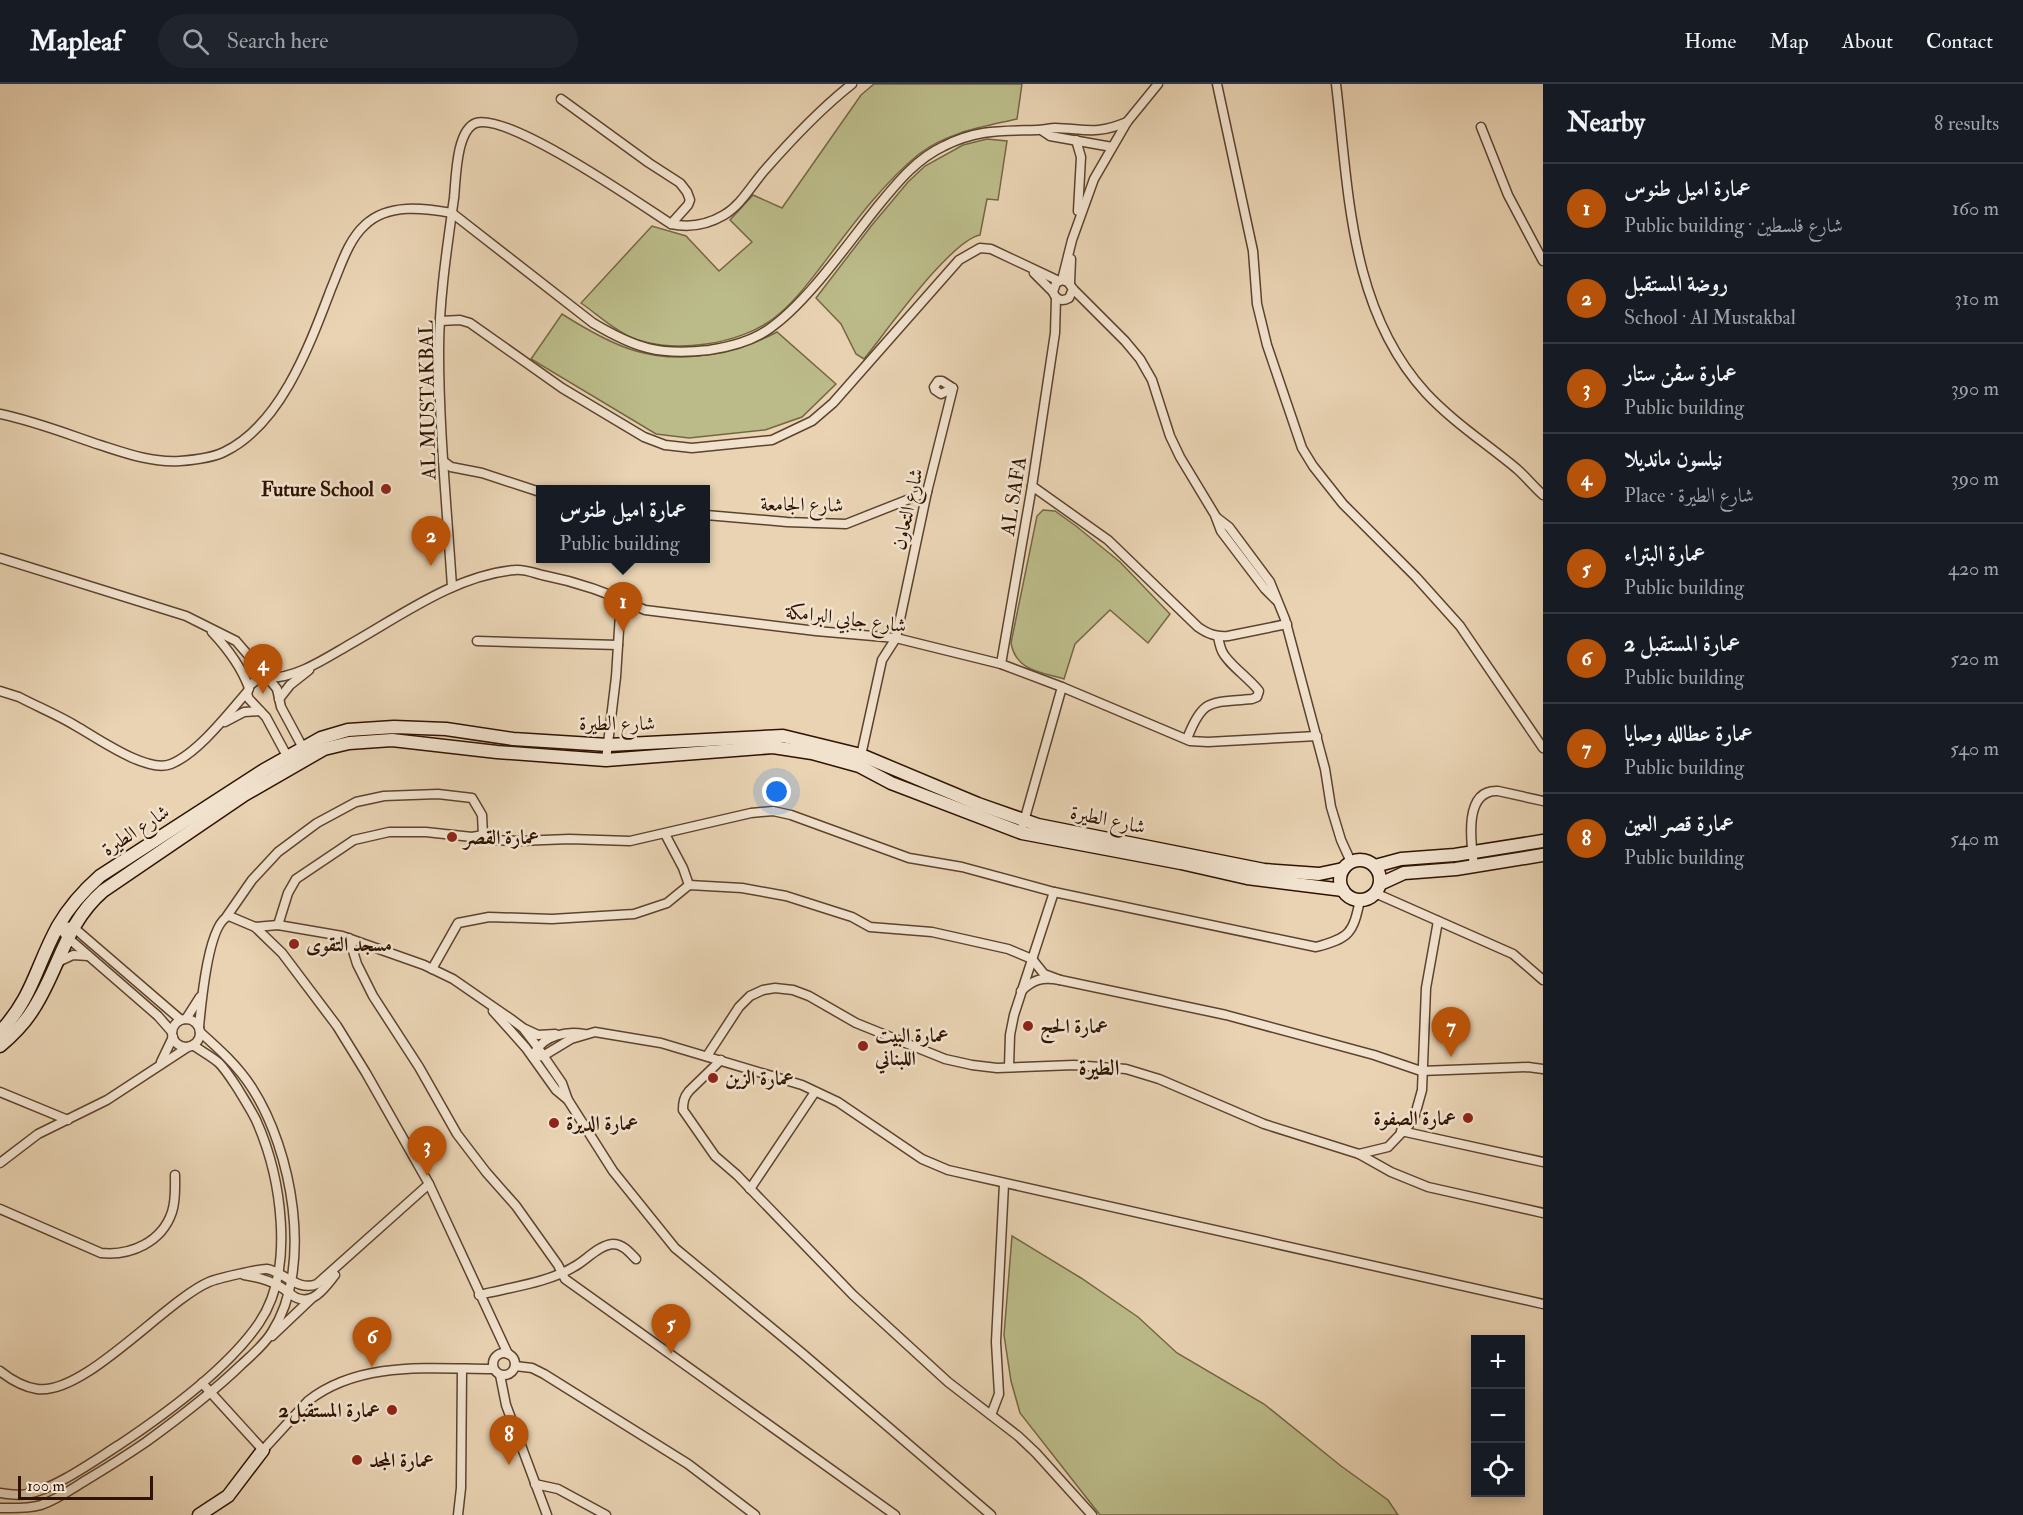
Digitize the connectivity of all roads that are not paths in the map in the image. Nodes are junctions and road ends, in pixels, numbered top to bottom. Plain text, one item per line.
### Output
1 (852, 84) edge
2 (1158, 84) edge
3 (1217, 84) edge
4 (1336, 84) edge
5 (561, 99) dead end
6 (1127, 122) junction
7 (1481, 127) dead end
8 (1041, 130) junction
9 (1076, 140) junction
10 (1112, 147) junction
11 (452, 213) junction
12 (671, 224) junction
13 (1077, 225) junction
14 (1543, 261) edge
15 (1029, 268) junction
16 (1066, 289) junction
17 (1055, 295) junction
18 (440, 321) junction
19 (1055, 333) junction
20 (953, 388) dead end
21 (0, 414) edge
22 (443, 461) junction
23 (1032, 486) junction
24 (536, 491) edge
25 (927, 492) junction
26 (1543, 495) edge
27 (710, 514) edge
28 (0, 558) edge
29 (452, 587) junction
30 (623, 600) junction
31 (1287, 624) junction
32 (207, 627) junction
33 (1218, 636) junction
34 (896, 638) junction
35 (477, 641) dead end
36 (618, 645) junction
37 (324, 659) junction
38 (1000, 664) junction
39 (268, 678) junction
40 (1062, 687) junction
41 (248, 690) junction
42 (0, 691) edge
43 (279, 699) junction
44 (260, 711) junction
45 (217, 727) junction
46 (1317, 736) junction
47 (1187, 739) junction
48 (608, 744) junction
49 (303, 748) junction
50 (1543, 748) edge
51 (287, 756) junction
52 (606, 760) junction
53 (860, 760) junction
54 (300, 762) junction
55 (1543, 801) edge
56 (1023, 827) junction
57 (665, 834) junction
58 (483, 835) junction
59 (1543, 841) edge
60 (1472, 852) junction
61 (1543, 855) edge
62 (1347, 866) junction
63 (1375, 866) junction
64 (1474, 866) junction
65 (689, 885) junction
66 (1378, 888) junction
67 (1343, 890) junction
68 (1054, 892) junction
69 (1360, 900) junction
70 (227, 916) junction
71 (1438, 921) junction
72 (278, 925) junction
73 (58, 926) junction
74 (255, 927) junction
75 (70, 932) junction
76 (349, 938) junction
77 (89, 956) junction
78 (1032, 959) junction
79 (55, 964) junction
80 (432, 969) junction
81 (1060, 980) junction
82 (1543, 980) edge
83 (1021, 991) junction
84 (202, 994) junction
85 (485, 1002) junction
86 (184, 1019) junction
87 (523, 1028) junction
88 (200, 1029) junction
89 (0, 1032) edge
90 (565, 1032) junction
91 (172, 1034) junction
92 (585, 1034) junction
93 (562, 1044) junction
94 (0, 1046) edge
95 (190, 1046) junction
96 (541, 1052) junction
97 (707, 1056) junction
98 (533, 1057) junction
99 (721, 1060) junction
100 (1009, 1067) junction
101 (158, 1068) junction
102 (1543, 1069) edge
103 (1421, 1071) junction
104 (555, 1074) junction
105 (0, 1092) edge
106 (815, 1092) junction
107 (568, 1100) junction
108 (68, 1120) junction
109 (1401, 1131) junction
110 (1359, 1154) junction
111 (1543, 1162) edge
112 (0, 1163) edge
113 (175, 1175) dead end
114 (429, 1184) junction
115 (1004, 1184) junction
116 (750, 1189) junction
117 (0, 1209) edge
118 (1543, 1213) edge
119 (636, 1258) dead end
120 (346, 1260) junction
121 (278, 1273) junction
122 (562, 1274) junction
123 (241, 1275) junction
124 (291, 1281) junction
125 (275, 1284) junction
126 (288, 1292) junction
127 (479, 1295) junction
128 (312, 1298) junction
129 (1543, 1304) edge
130 (261, 1346) junction
131 (508, 1353) junction
132 (515, 1365) junction
133 (462, 1369) junction
134 (0, 1371) edge
135 (497, 1372) junction
136 (202, 1383) junction
137 (211, 1393) junction
138 (991, 1415) junction
139 (263, 1450) junction
140 (535, 1484) junction
141 (0, 1493) edge
142 (0, 1508) edge
143 (199, 1515) edge
144 (458, 1515) edge
145 (547, 1515) edge
146 (606, 1515) edge
147 (755, 1515) edge
148 (895, 1515) edge
149 (991, 1515) edge
150 (1092, 1515) edge

1 - 12 street
2 - 6 street
3 - 50 street
4 - 26 street
5 - 12 street
6 - 8 street
6 - 10 street
7 - 14 street
8 - 9 street
8 - 11 street
9 - 10 street
9 - 13 street
10 - 13 street
11 - 12 street, AL MUSTAKBAL
11 - 18 street, AL MUSTAKBAL
11 - 21 street
13 - 16 street
15 - 16 street
15 - 17 street
15 - 18 street
16 - 17 street
16 - 17 street
16 - 19 street
16 - 31 street
17 - 19 street
18 - 22 street, AL MUSTAKBAL
19 - 23 street, AL SAFA
20 - 25 street, شارع التعاون
22 - 24 street
22 - 29 street, AL MUSTAKBAL
23 - 33 street
23 - 38 street, AL SAFA
25 - 27 street, شارع الجامعة
25 - 34 street, شارع التعاون
28 - 32 street
29 - 30 street, شارع جابي البرامكة
29 - 37 street, شارع جابي البرامكة
30 - 34 street, شارع جابي البرامكة
30 - 36 street
31 - 33 street
31 - 46 street
32 - 39 street
32 - 41 street
33 - 47 street
34 - 38 street, شارع جابي البرامكة
34 - 53 street, شارع التعاون
35 - 36 street
36 - 48 street
37 - 39 street
37 - 43 street
38 - 40 street, شارع جابي البرامكة
39 - 41 street
39 - 43 street
40 - 47 street, شارع جابي البرامكة
40 - 56 street
41 - 44 street
41 - 45 street
42 - 45 street
43 - 49 street
44 - 45 street
44 - 51 street
46 - 47 street, شارع جابي البرامكة
46 - 62 street
48 - 49 main road, شارع الطيرة
48 - 52 street
48 - 53 main road, شارع الطيرة
49 - 51 main road, شارع الطيرة
49 - 54 street
51 - 54 street
51 - 73 main road, شارع الطيرة
52 - 53 main road, شارع الطيرة
52 - 54 main road, شارع الطيرة
53 - 56 main road, شارع الطيرة
54 - 75 main road, شارع الطيرة
55 - 60 street
56 - 62 main road, شارع الطيرة
56 - 67 main road, شارع الطيرة
57 - 58 street
57 - 65 street
57 - 68 street
58 - 70 street
58 - 72 street
59 - 60 main road
60 - 63 main road
60 - 64 street
61 - 64 main road
62 - 63 main road
62 - 67 main road
63 - 66 main road
64 - 66 main road
65 - 78 street
65 - 80 street
66 - 69 main road
66 - 71 street
67 - 69 main road
68 - 69 street
68 - 78 street
70 - 74 street
70 - 84 street
71 - 82 street
71 - 103 street
72 - 74 street
72 - 76 street
73 - 75 street
73 - 89 main road, شارع الطيرة
74 - 114 street
75 - 77 street
75 - 79 main road, شارع الطيرة
75 - 86 street
76 - 80 street
76 - 122 street
77 - 79 street
77 - 91 street
78 - 81 street
78 - 83 street
79 - 94 main road, شارع الطيرة
80 - 85 street
81 - 83 street
81 - 103 street
83 - 100 street
84 - 86 street
84 - 88 street
85 - 87 street
85 - 98 street
86 - 88 street
86 - 91 street
87 - 90 street
87 - 96 street
88 - 95 street
88 - 124 street
90 - 92 street
90 - 96 street
91 - 95 street
91 - 101 street
92 - 93 street
92 - 97 street
93 - 96 street
93 - 104 street
95 - 101 street
95 - 121 street
96 - 98 street
96 - 104 street
97 - 99 street
97 - 100 street
98 - 107 street
99 - 106 street
99 - 116 street
100 - 110 street
101 - 108 street
102 - 103 street
103 - 109 street
104 - 107 street
105 - 108 street
106 - 115 street
106 - 116 street
107 - 149 street
108 - 112 street
109 - 110 street
109 - 111 street
110 - 118 street
113 - 117 street
114 - 120 street
114 - 127 street
115 - 129 street
115 - 138 street
116 - 138 street
119 - 122 street
120 - 124 street
120 - 128 street
121 - 123 street
121 - 124 street
121 - 125 street
122 - 127 street
122 - 148 street
123 - 125 street
123 - 134 street
124 - 126 street
125 - 126 street
125 - 136 street
126 - 128 street
126 - 130 street
127 - 131 street
128 - 130 street
130 - 137 street
131 - 132 street
131 - 135 street
132 - 135 street
132 - 147 street
133 - 135 street
133 - 139 street
133 - 144 street
135 - 140 street
136 - 137 street
136 - 141 street
137 - 139 street
137 - 142 street
138 - 150 street
139 - 143 main road
140 - 145 street
140 - 146 street

